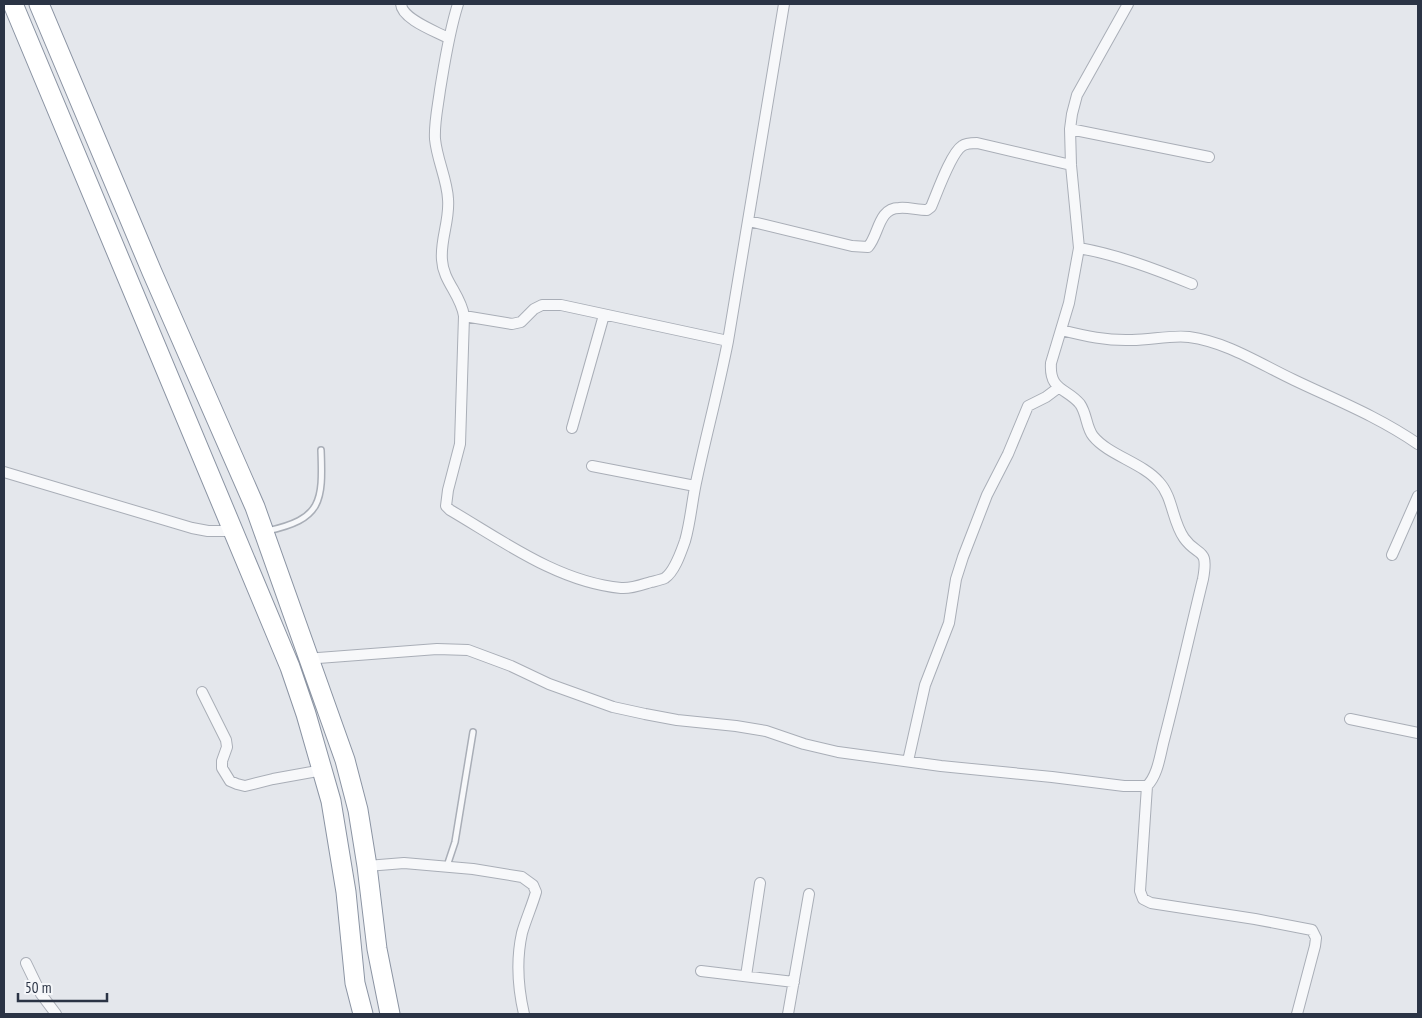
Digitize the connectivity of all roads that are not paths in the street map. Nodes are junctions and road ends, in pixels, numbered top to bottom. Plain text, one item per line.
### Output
1 (13, 4) edge
2 (39, 4) edge
3 (401, 4) edge
4 (458, 4) edge
5 (784, 4) edge
6 (1128, 4) edge
7 (448, 38) junction
8 (1070, 128) junction
9 (1210, 157) dead end
10 (1071, 165) junction
11 (748, 221) junction
12 (1079, 248) junction
13 (1192, 284) dead end
14 (604, 315) junction
15 (464, 316) junction
16 (1061, 330) junction
17 (728, 341) junction
18 (1058, 388) junction
19 (572, 428) dead end
20 (1418, 444) edge
21 (321, 450) dead end
22 (592, 466) dead end
23 (4, 472) edge
24 (695, 486) junction
25 (1418, 496) edge
26 (233, 531) junction
27 (264, 532) junction
28 (1392, 555) dead end
29 (308, 658) junction
30 (288, 662) junction
31 (202, 692) dead end
32 (1350, 719) dead end
33 (473, 732) dead end
34 (1418, 733) edge
35 (908, 761) junction
36 (323, 770) junction
37 (1147, 786) junction
38 (367, 866) junction
39 (447, 866) junction
40 (760, 883) dead end
41 (809, 894) dead end
42 (26, 963) dead end
43 (701, 971) dead end
44 (746, 976) junction
45 (794, 982) junction
46 (56, 1014) edge
47 (363, 1014) edge
48 (390, 1014) edge
49 (524, 1014) edge
50 (788, 1014) edge
51 (1297, 1014) edge

1 - 26 highway
2 - 27 highway
3 - 7 street
4 - 7 street
5 - 11 street
6 - 8 street
7 - 15 street
8 - 9 street
8 - 10 street
10 - 11 street
10 - 12 street
11 - 17 street
12 - 13 street
12 - 16 street
14 - 15 street
14 - 17 street
14 - 19 street
15 - 24 street
16 - 18 street
16 - 20 street
17 - 24 street
18 - 35 street
18 - 37 street
21 - 27 lane
22 - 24 street
23 - 26 street
25 - 28 street
26 - 30 highway
27 - 29 highway
29 - 30 street
29 - 35 street
29 - 38 highway
30 - 36 highway
31 - 36 street
32 - 34 street
33 - 39 lane
35 - 37 street
36 - 47 highway
37 - 51 street
38 - 39 street
38 - 48 highway
39 - 49 street
40 - 44 street
41 - 45 street
42 - 46 street
43 - 44 street
44 - 45 street
45 - 50 street

